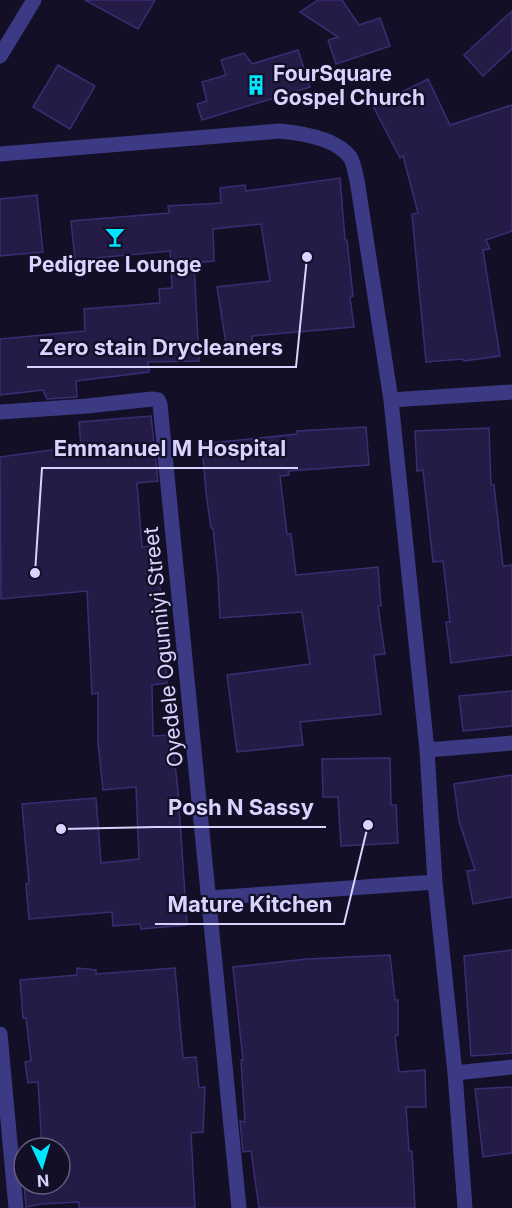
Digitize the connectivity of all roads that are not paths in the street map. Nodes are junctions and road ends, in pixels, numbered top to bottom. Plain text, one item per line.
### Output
1 (34, 0) edge
2 (0, 56) edge
3 (0, 154) edge
4 (512, 392) edge
5 (391, 400) junction
6 (0, 412) edge
7 (512, 743) edge
8 (427, 750) junction
9 (435, 882) junction
10 (209, 898) junction
11 (0, 1034) edge
12 (512, 1067) edge
13 (455, 1073) junction
14 (16, 1208) edge
15 (239, 1208) edge
16 (465, 1208) edge

1 - 2 street
3 - 5 street
4 - 5 street
5 - 8 street
6 - 10 street, Oyedele Ogunniyi Street
7 - 8 street
8 - 9 street
9 - 10 street
9 - 13 street
10 - 15 street, Oyedele Ogunniyi Street
11 - 14 street
12 - 13 street
13 - 16 street

